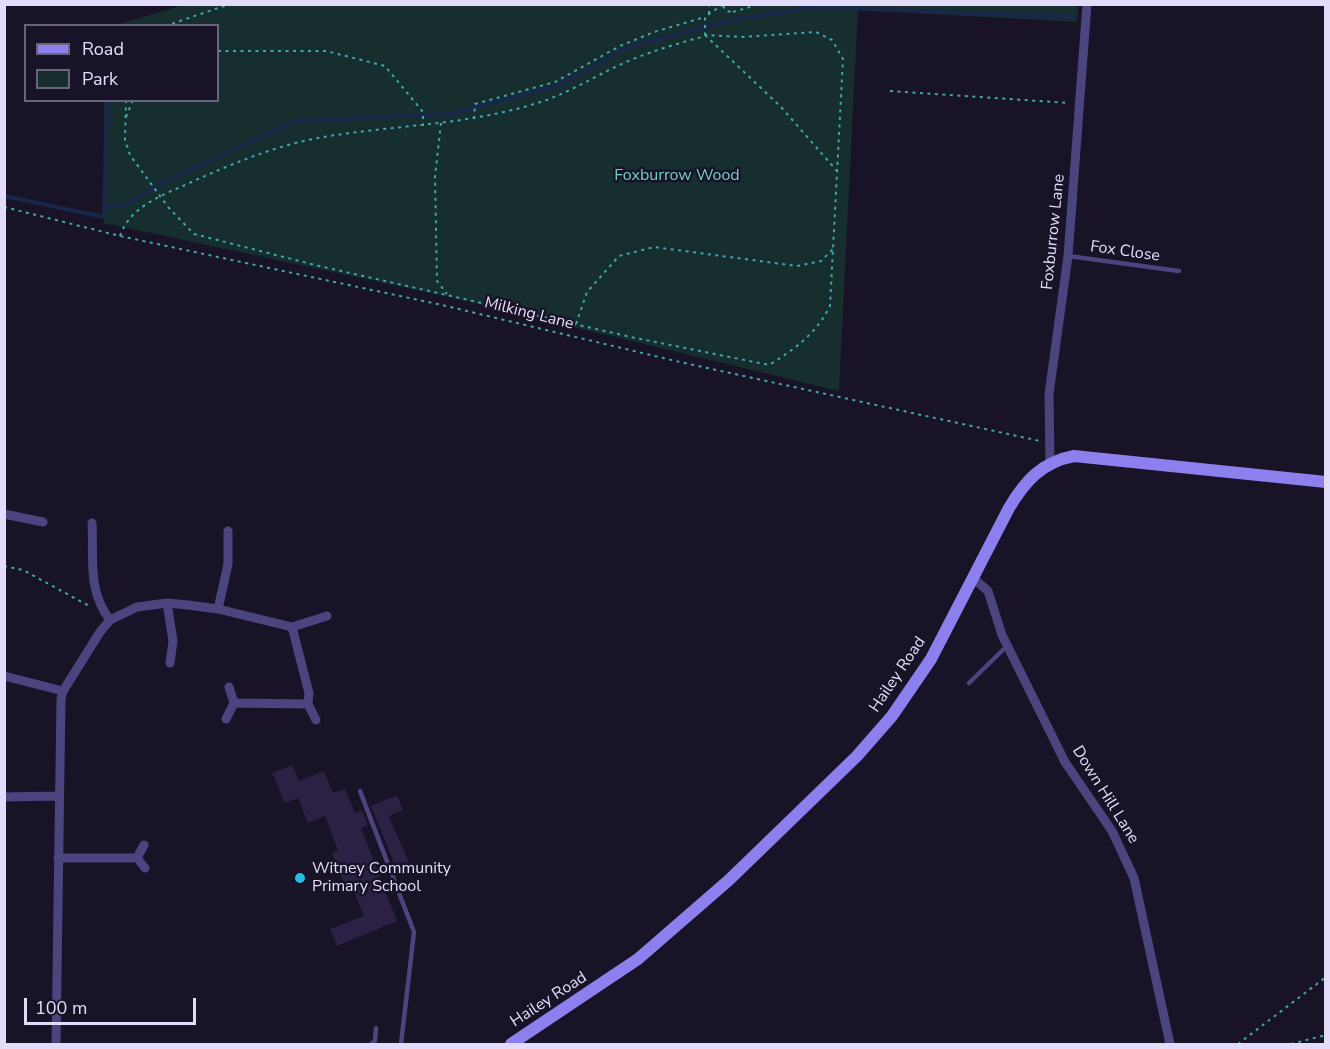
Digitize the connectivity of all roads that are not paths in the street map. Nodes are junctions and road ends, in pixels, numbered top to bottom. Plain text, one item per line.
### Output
1 (1088, 4) edge
2 (1068, 256) junction
3 (1179, 271) dead end
4 (1050, 463) junction
5 (1326, 482) edge
6 (4, 514) edge
7 (42, 522) dead end
8 (92, 523) dead end
9 (228, 531) dead end
10 (973, 578) junction
11 (167, 603) junction
12 (218, 609) junction
13 (327, 616) dead end
14 (110, 620) junction
15 (292, 627) junction
16 (1007, 646) junction
17 (170, 663) dead end
18 (4, 676) edge
19 (969, 683) dead end
20 (229, 687) dead end
21 (63, 692) junction
22 (234, 703) junction
23 (308, 704) junction
24 (226, 719) dead end
25 (316, 720) dead end
26 (360, 791) dead end
27 (58, 796) junction
28 (4, 797) edge
29 (144, 845) dead end
30 (58, 858) junction
31 (137, 858) junction
32 (145, 868) dead end
33 (376, 1028) dead end
34 (56, 1044) edge
35 (371, 1044) edge
36 (401, 1044) edge
37 (511, 1044) edge
38 (1170, 1044) edge

1 - 2 street, Foxburrow Lane
2 - 3 lane, Fox Close
2 - 4 street, Foxburrow Lane
4 - 5 main road, Hailey Road
4 - 10 main road, Hailey Road
6 - 7 street
8 - 14 street
9 - 12 street
10 - 16 street, Down Hill Lane
10 - 37 main road, Hailey Road
11 - 12 street
11 - 14 street
11 - 17 street
12 - 15 street
13 - 15 street
14 - 21 street
15 - 23 street
16 - 19 lane
16 - 38 street, Down Hill Lane
18 - 21 street
20 - 22 street
21 - 27 street
22 - 23 street
22 - 24 street
23 - 25 street
26 - 36 lane
27 - 28 street
27 - 30 street
29 - 31 street
30 - 31 street
30 - 34 street
31 - 32 street
33 - 35 lane

